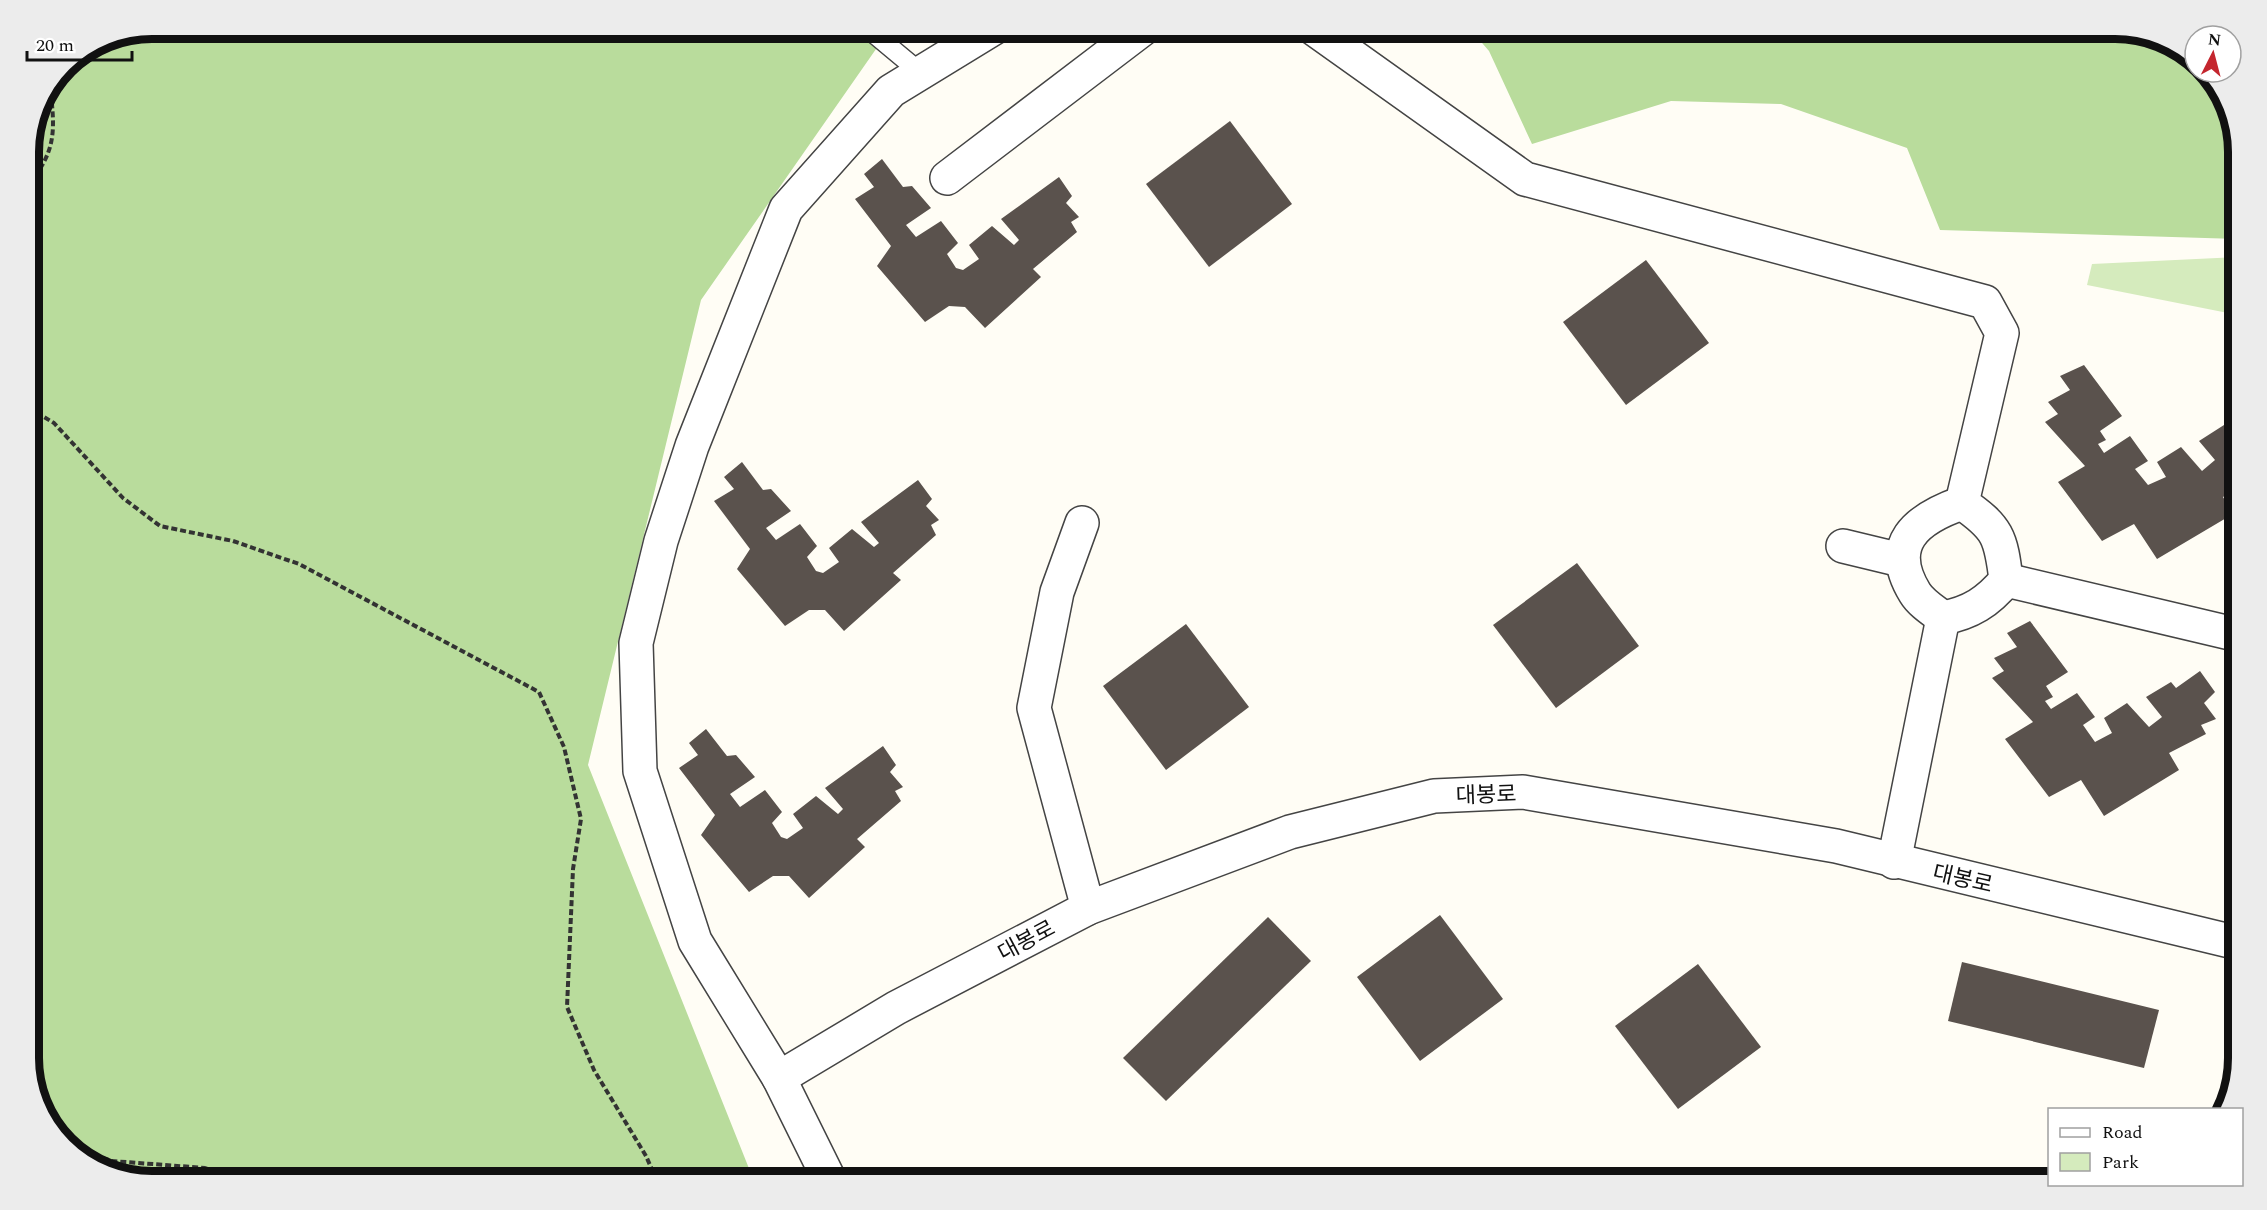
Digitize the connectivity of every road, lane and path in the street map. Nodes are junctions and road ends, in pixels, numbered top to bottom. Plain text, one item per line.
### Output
1 (880, 39) edge
2 (976, 39) edge
3 (1130, 39) edge
4 (1328, 39) edge
5 (921, 73) junction
6 (51, 103) edge
7 (39, 172) edge
8 (947, 178) dead end
9 (39, 414) edge
10 (1962, 503) junction
11 (1082, 523) dead end
12 (1843, 546) dead end
13 (1901, 560) junction
14 (2006, 580) junction
15 (1943, 618) junction
16 (2228, 633) edge
17 (1894, 862) junction
18 (1088, 908) junction
19 (2228, 942) edge
20 (779, 1078) junction
21 (97, 1156) edge
22 (212, 1171) edge
23 (652, 1171) edge
24 (825, 1171) edge

1 - 5 lane
2 - 5 street
3 - 8 street
4 - 10 street
5 - 20 street
6 - 7 path
9 - 23 path
10 - 13 street
10 - 14 street
11 - 18 street
12 - 13 street
13 - 15 street
14 - 15 street
14 - 16 street
15 - 17 street
17 - 18 street, 대봉로
17 - 19 street, 대봉로
18 - 20 street, 대봉로
20 - 24 street
21 - 22 path

